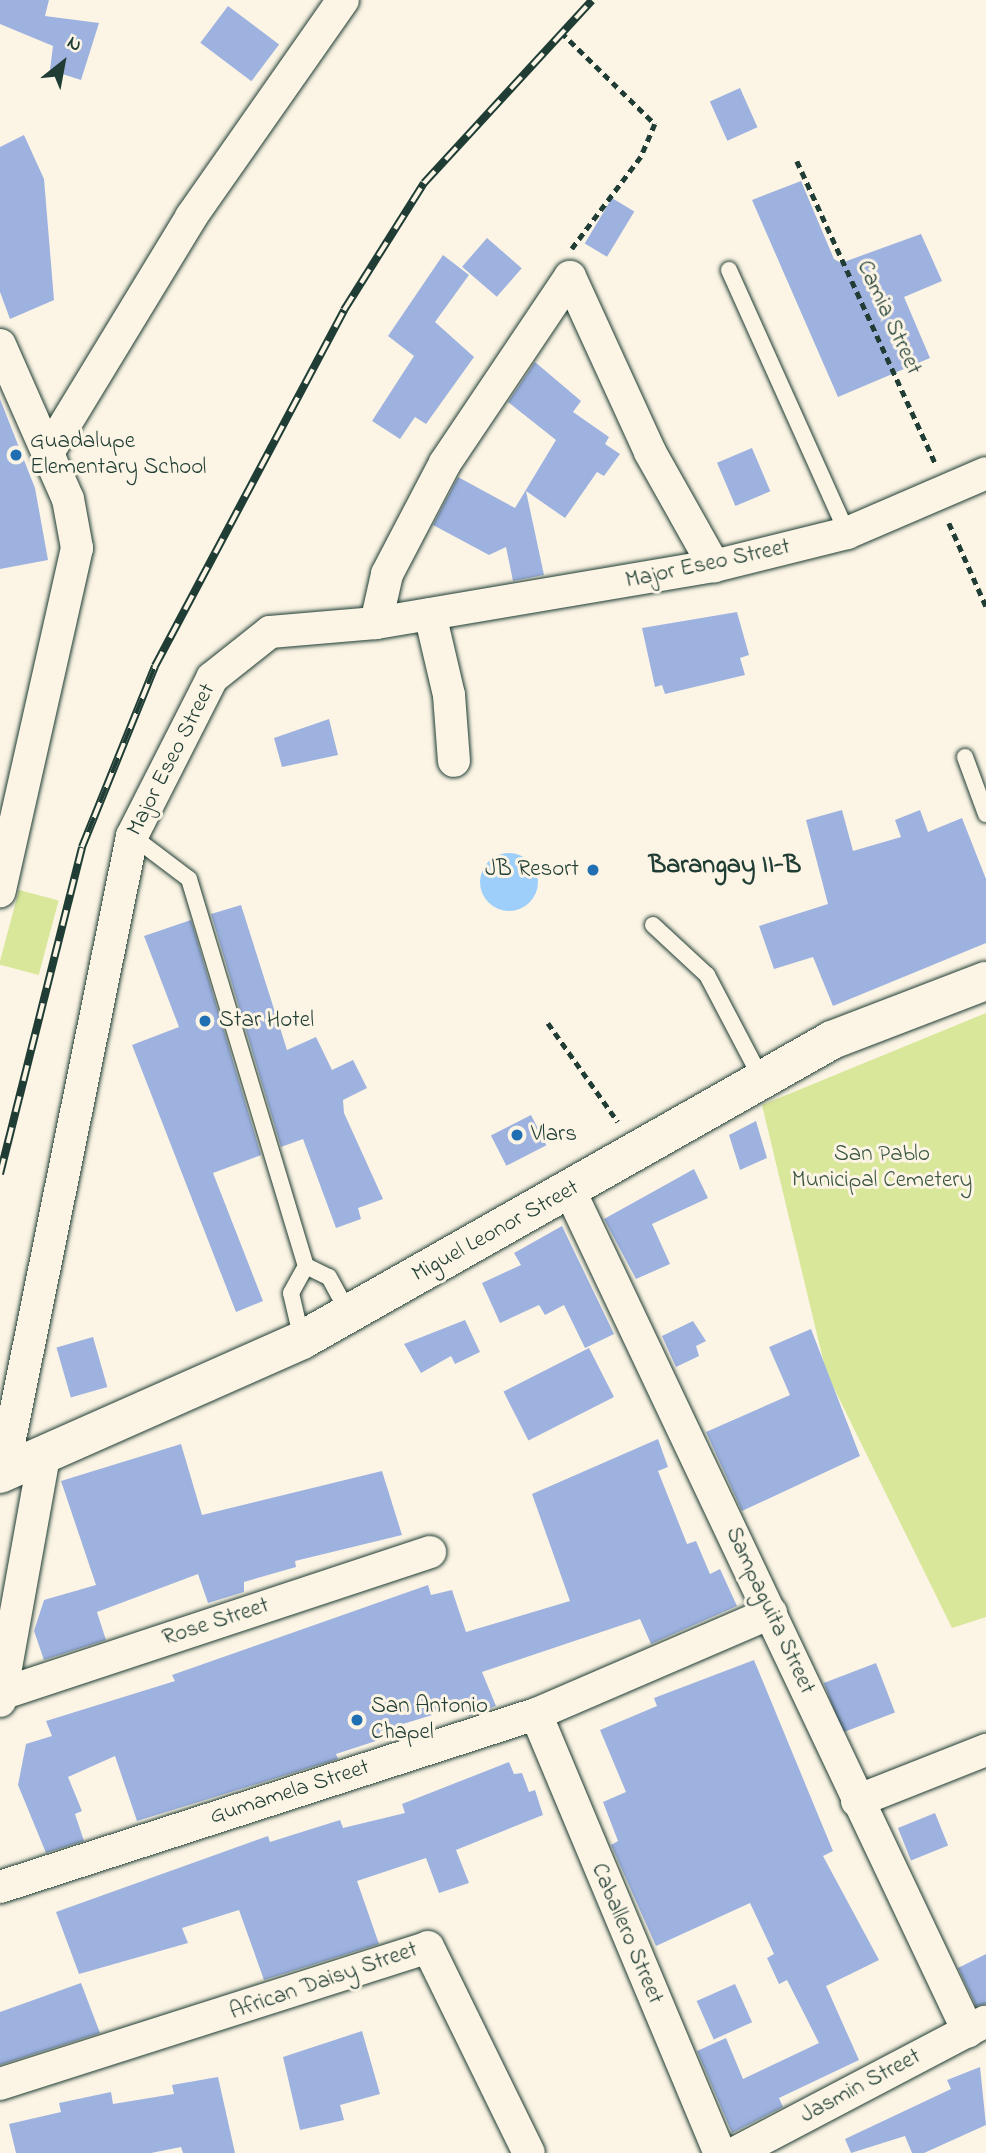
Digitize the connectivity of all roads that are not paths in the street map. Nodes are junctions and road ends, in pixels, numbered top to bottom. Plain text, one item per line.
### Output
1 (343, 0) edge
2 (729, 270) dead end
3 (0, 345) edge
4 (49, 452) junction
5 (986, 473) edge
6 (847, 533) junction
7 (714, 566) junction
8 (430, 614) junction
9 (376, 623) junction
10 (965, 757) dead end
11 (454, 761) dead end
12 (986, 814) edge
13 (132, 836) junction
14 (0, 891) edge
15 (653, 925) dead end
16 (986, 981) edge
17 (760, 1076) junction
18 (570, 1191) junction
19 (306, 1266) junction
20 (349, 1314) junction
21 (302, 1340) junction
22 (44, 1456) junction
23 (1, 1473) edge
24 (430, 1552) dead end
25 (771, 1614) junction
26 (1, 1697) edge
27 (536, 1714) junction
28 (986, 1750) edge
29 (857, 1801) junction
30 (0, 1887) edge
31 (977, 2027) edge
32 (0, 2084) edge
33 (529, 2153) edge
34 (720, 2153) edge
35 (735, 2153) edge

1 - 4 street
2 - 6 lane
3 - 4 street
4 - 14 street
5 - 6 street, Major Eseo Street
6 - 7 street, Major Eseo Street
7 - 8 street, Major Eseo Street
7 - 9 street
8 - 9 street, Major Eseo Street
8 - 11 street
9 - 13 street, Major Eseo Street
10 - 12 lane
13 - 19 lane
13 - 23 street, Major Eseo Street
15 - 17 lane
16 - 17 street, Miguel Leonor Street
17 - 18 street, Miguel Leonor Street
18 - 20 street, Miguel Leonor Street
18 - 25 street, Sampaguita Street
19 - 20 lane
19 - 21 lane
20 - 21 street, Miguel Leonor Street
21 - 22 street, Miguel Leonor Street
22 - 23 street, Miguel Leonor Street
22 - 26 street
24 - 26 street, Rose Street
25 - 27 street, Gumamela Street
25 - 29 street, Sampaguita Street
27 - 30 street, Gumamela Street
27 - 34 street, Caballero Street
28 - 29 street
29 - 31 street, Sampaguita Street
31 - 35 street, Jasmin Street
32 - 33 street, African Daisy Street

